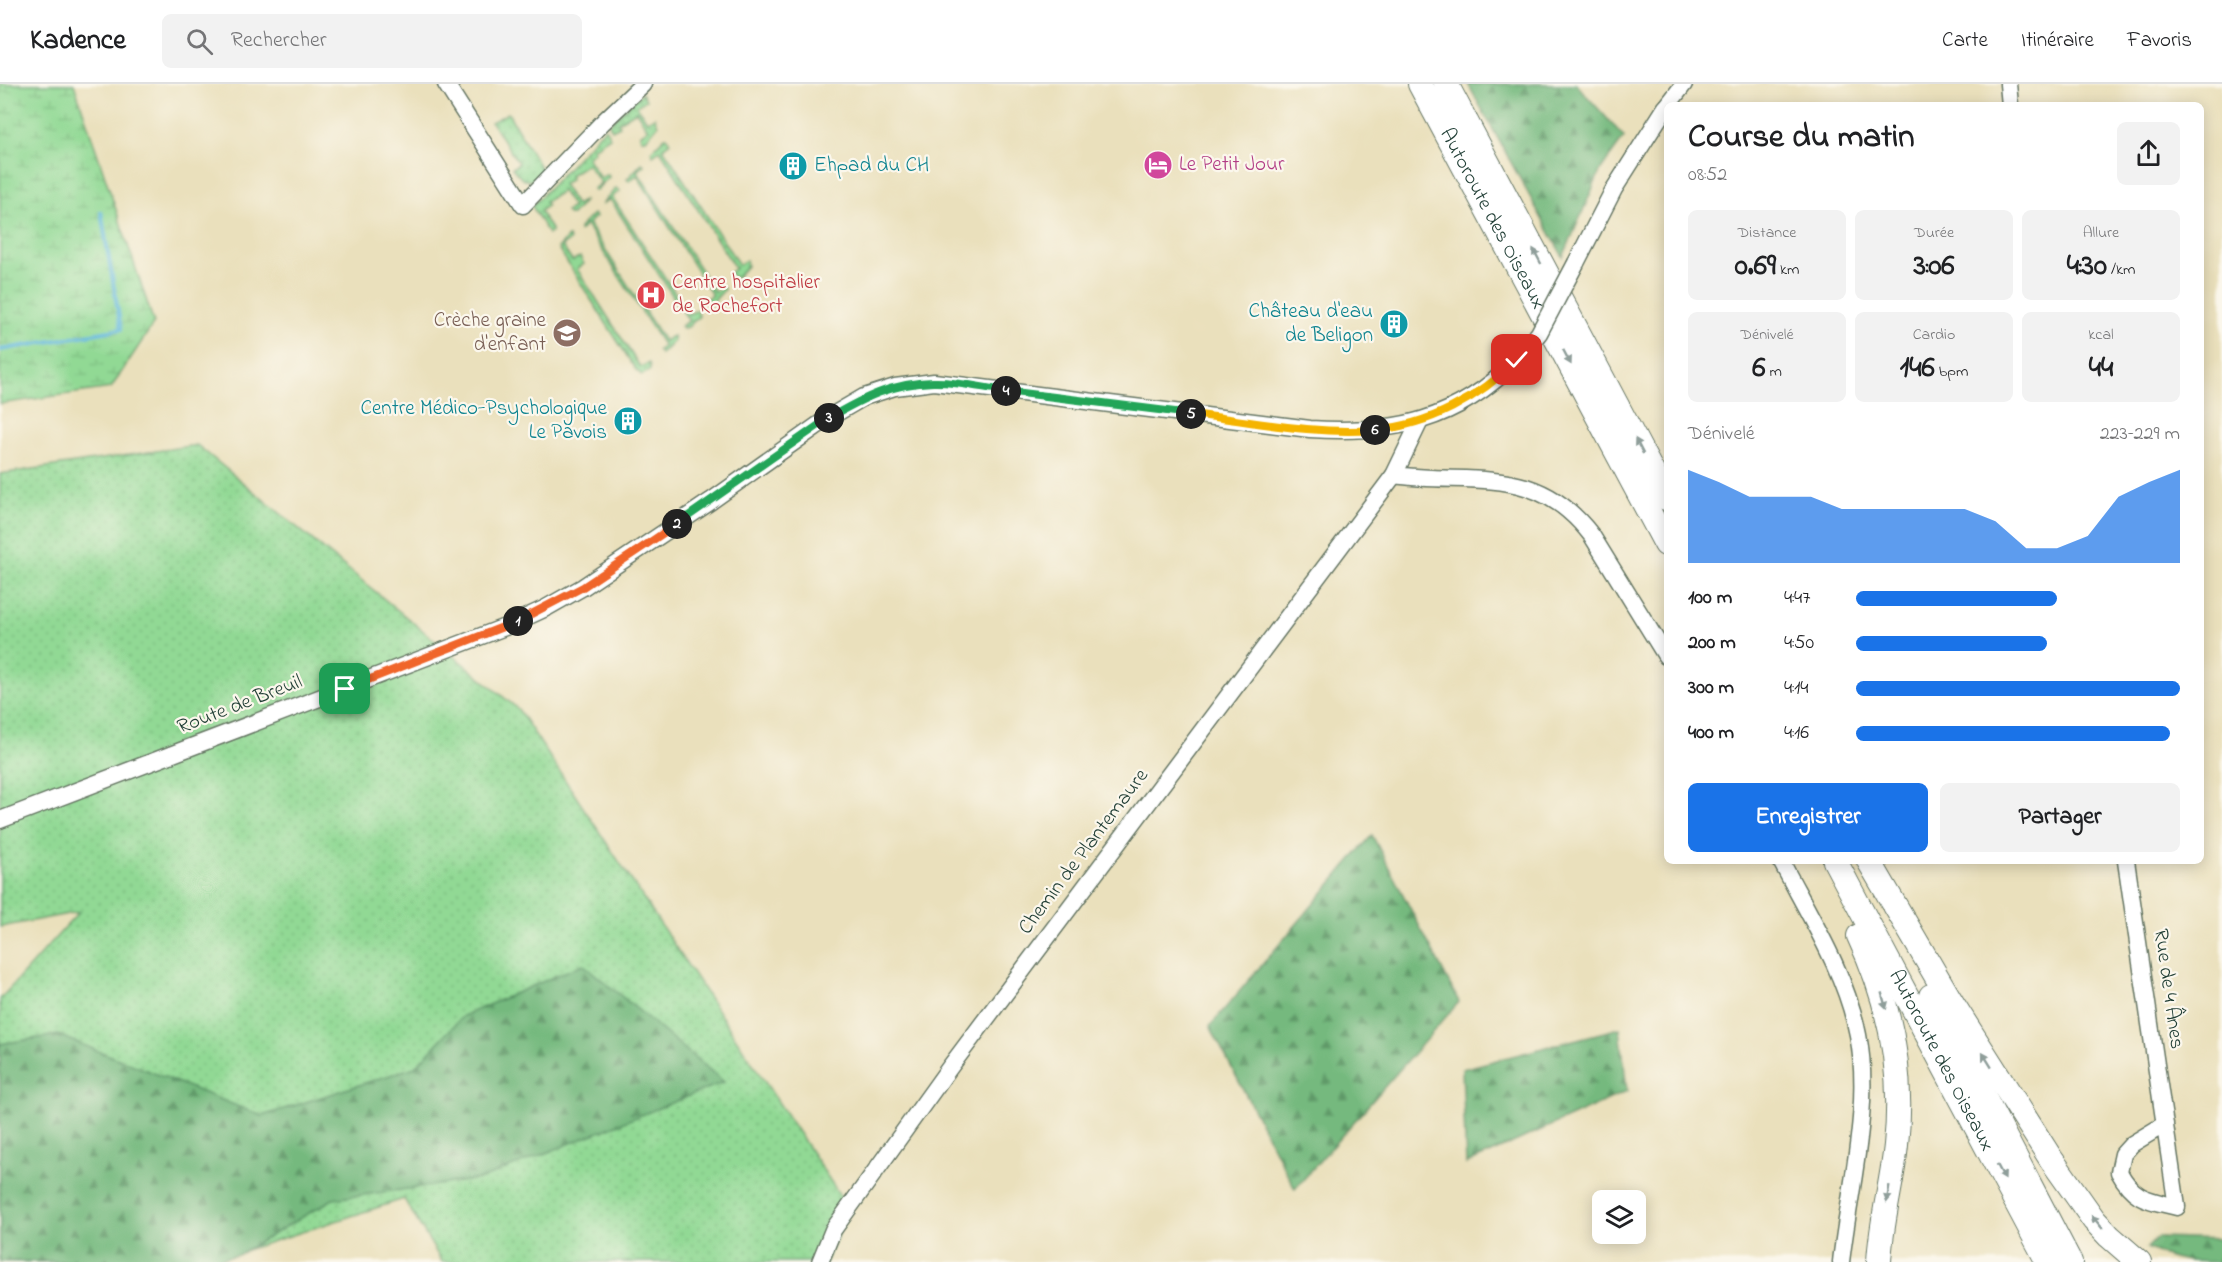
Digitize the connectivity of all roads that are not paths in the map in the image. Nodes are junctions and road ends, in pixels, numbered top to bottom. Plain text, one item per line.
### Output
1 (446, 84) edge
2 (643, 84) edge
3 (1420, 84) edge
4 (1446, 84) edge
5 (1684, 84) edge
6 (2008, 84) edge
7 (1670, 102) edge
8 (2010, 102) edge
9 (1664, 111) edge
10 (1420, 420) junction
11 (1394, 475) junction
12 (1664, 494) edge
13 (1664, 540) edge
14 (1664, 653) edge
15 (0, 820) edge
16 (1783, 864) edge
17 (1824, 864) edge
18 (1837, 864) edge
19 (1862, 864) edge
20 (1871, 864) edge
21 (2126, 864) edge
22 (2165, 1124) junction
23 (820, 1262) edge
24 (1841, 1262) edge
25 (1879, 1262) edge
26 (2048, 1262) edge
27 (2070, 1262) edge
28 (2139, 1262) edge

1 - 2 street
3 -> 13 highway, Autoroute des Oiseaux
12 -> 4 highway, Autoroute des Oiseaux
5 - 7 street, Route de Breuil
6 - 8 street
9 - 10 street, Route de Breuil, bridge
10 - 11 street, Chemin de Plantemaure
10 - 15 street, Route de Breuil
11 - 14 street
11 - 23 street, Chemin de Plantemaure
16 - 24 street
17 -> 25 highway
18 -> 26 highway, Autoroute des Oiseaux
19 - 27 highway, Autoroute des Oiseaux
28 -> 20 highway
21 - 22 street, Rue de 4 Ânes
22 - 22 street, Rue de 4 Ânes

